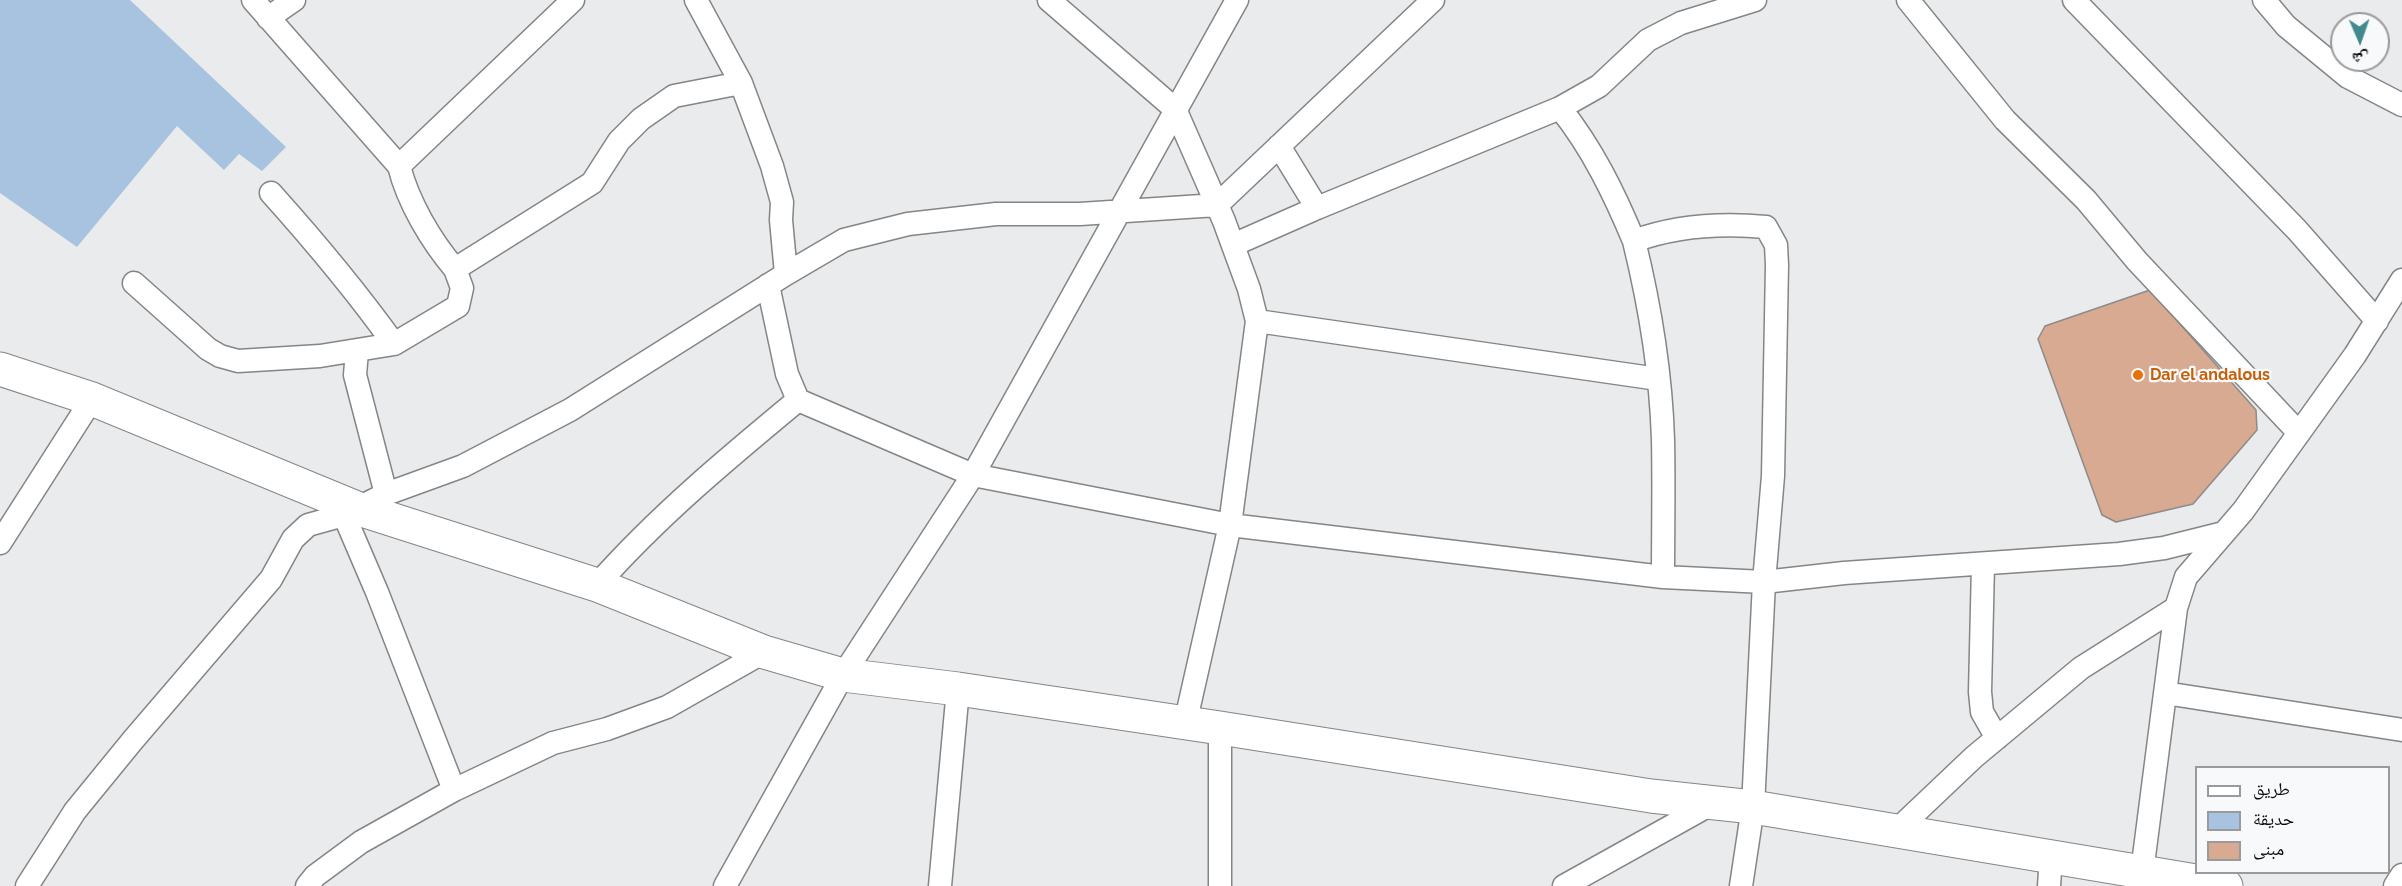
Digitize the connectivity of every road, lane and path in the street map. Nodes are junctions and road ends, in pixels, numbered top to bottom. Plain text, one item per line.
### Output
1 (253, 0) edge
2 (294, 0) edge
3 (573, 0) edge
4 (696, 0) edge
5 (1049, 0) edge
6 (1237, 0) edge
7 (1433, 0) edge
8 (1755, 0) edge
9 (1908, 0) edge
10 (2074, 0) edge
11 (2264, 0) edge
12 (268, 18) junction
13 (741, 83) junction
14 (2402, 105) edge
15 (1560, 108) junction
16 (1175, 109) junction
17 (1279, 146) junction
18 (399, 166) junction
19 (271, 194) dead end
20 (1217, 206) junction
21 (1317, 208) junction
22 (1121, 210) junction
23 (1634, 241) junction
24 (1233, 245) junction
25 (455, 269) junction
26 (777, 280) junction
27 (2402, 280) edge
28 (134, 283) dead end
29 (1257, 321) junction
30 (2377, 321) junction
31 (394, 344) junction
32 (357, 351) junction
33 (0, 369) edge
34 (1658, 379) junction
35 (92, 399) junction
36 (798, 400) junction
37 (2299, 433) junction
38 (973, 475) junction
39 (363, 506) junction
40 (1230, 525) junction
41 (2224, 533) junction
42 (0, 543) edge
43 (1983, 565) junction
44 (1663, 577) junction
45 (1764, 582) junction
46 (597, 585) junction
47 (2176, 608) junction
48 (764, 652) junction
49 (843, 675) junction
50 (958, 689) junction
51 (2165, 693) junction
52 (1185, 724) junction
53 (1220, 728) junction
54 (2402, 730) edge
55 (1997, 738) junction
56 (454, 790) junction
57 (1713, 803) junction
58 (1753, 807) junction
59 (1897, 830) junction
60 (2050, 872) edge
61 (2142, 872) junction
62 (2402, 875) edge
63 (27, 886) edge
64 (307, 886) edge
65 (725, 886) edge
66 (940, 886) edge
67 (1220, 886) edge
68 (1564, 886) edge
69 (1741, 886) edge
70 (2226, 886) edge
71 (2395, 886) edge

1 - 12 street
2 - 12 street
3 - 18 street
4 - 13 street
5 - 16 street
6 - 16 street
7 - 17 street
8 - 15 street
9 - 37 street
10 - 30 street
11 - 14 street
12 - 18 street
13 - 25 street
13 - 26 street
15 - 21 street
15 - 23 street
16 - 20 street
16 - 22 street
17 - 20 street
17 - 21 street
18 - 25 street
19 - 31 street
20 - 22 street
20 - 24 street
21 - 24 street
22 - 26 street
22 - 38 street
23 - 34 street
23 - 45 street
24 - 29 street
25 - 31 street
26 - 36 street
26 - 39 street
27 - 30 street
28 - 32 street
29 - 34 street
29 - 40 street
30 - 37 street
31 - 32 street
32 - 39 street
33 - 35 street
34 - 44 street
35 - 39 street
35 - 42 street
36 - 38 street
36 - 46 street
37 - 41 street
38 - 40 street
38 - 49 street
39 - 46 street
39 - 56 street
39 - 63 street
40 - 44 street
40 - 52 street
41 - 43 street
41 - 47 street
43 - 45 street
43 - 55 street
44 - 45 street
45 - 58 street
46 - 48 street
47 - 51 street
47 - 55 street
48 - 49 street
48 - 56 street
49 - 50 street
49 - 65 street
50 - 52 street
50 - 66 street
51 - 54 street
51 - 61 street
52 - 53 street
53 - 57 street
53 - 67 street
55 - 59 street
56 - 64 street
57 - 58 street
57 - 68 street
58 - 59 street
58 - 69 street
59 - 60 street
60 - 61 street
61 - 70 street
62 - 71 street

